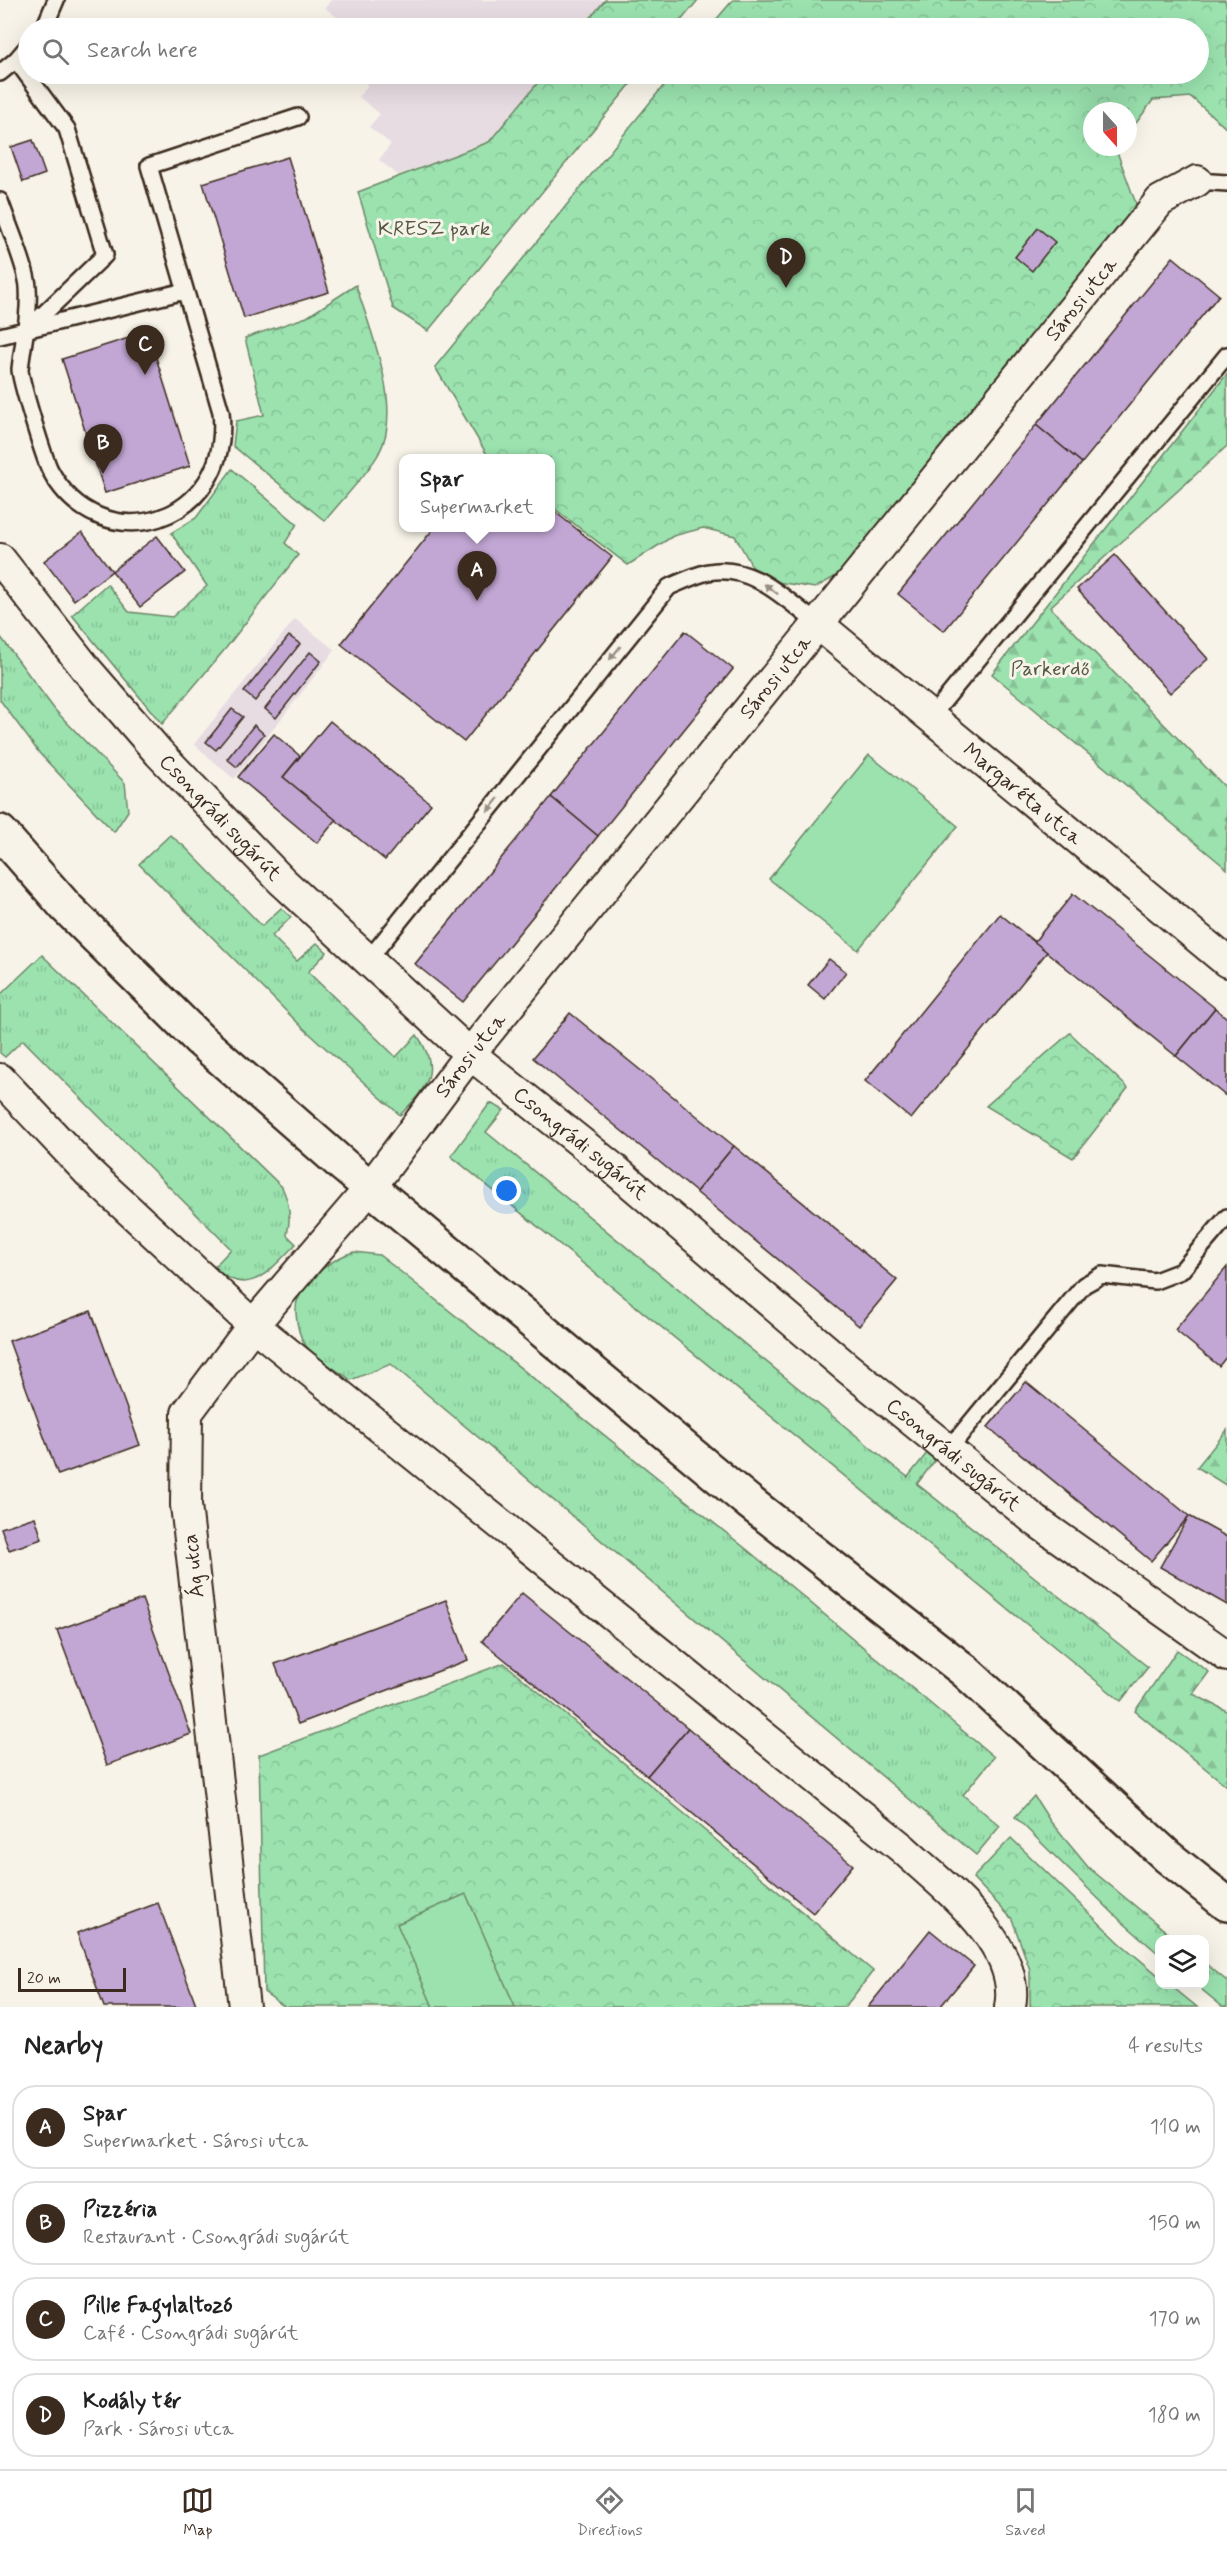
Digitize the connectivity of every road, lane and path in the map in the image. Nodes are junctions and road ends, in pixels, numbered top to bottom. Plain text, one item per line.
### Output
1 (56, 0) edge
2 (48, 18) edge
3 (18, 58) edge
4 (16, 60) junction
5 (18, 63) edge
6 (0, 73) edge
7 (34, 84) edge
8 (298, 117) dead end
9 (1197, 181) joint
10 (1227, 183) edge
11 (0, 201) edge
12 (185, 291) junction
13 (26, 331) junction
14 (0, 336) edge
15 (1227, 355) edge
16 (0, 559) edge
17 (818, 624) junction
18 (930, 717) junction
19 (0, 832) edge
20 (368, 960) junction
21 (1227, 963) edge
22 (470, 1054) junction
23 (0, 1079) edge
24 (370, 1188) junction
25 (1227, 1217) edge
26 (253, 1325) junction
27 (948, 1450) junction
28 (1227, 1656) edge
29 (1227, 1904) edge
30 (244, 2007) edge
31 (1010, 2007) edge

1 - 2 lane
3 - 4 lane
4 - 5 lane
4 - 6 lane
7 - 13 lane
8 - 12 lane
9 - 10 lane
9 - 17 street, Sárosi utca
11 - 13 lane
12 - 13 lane
12 - 13 lane
13 - 14 lane
15 - 18 lane
16 - 20 street, Csongrádi sugárút
17 - 18 street, Margaréta utca
17 -> 20 lane
17 - 22 street, Sárosi utca
18 - 21 street, Margaréta utca
19 - 24 main road
20 - 22 street, Csongrádi sugárút
22 - 24 street, Sárosi utca
22 - 27 street, Csongrádi sugárút
23 - 26 street
24 - 26 street, Ág utca
24 - 29 main road
25 - 27 lane
26 - 30 street, Ág utca
26 - 31 street
27 - 28 street, Csongrádi sugárút

